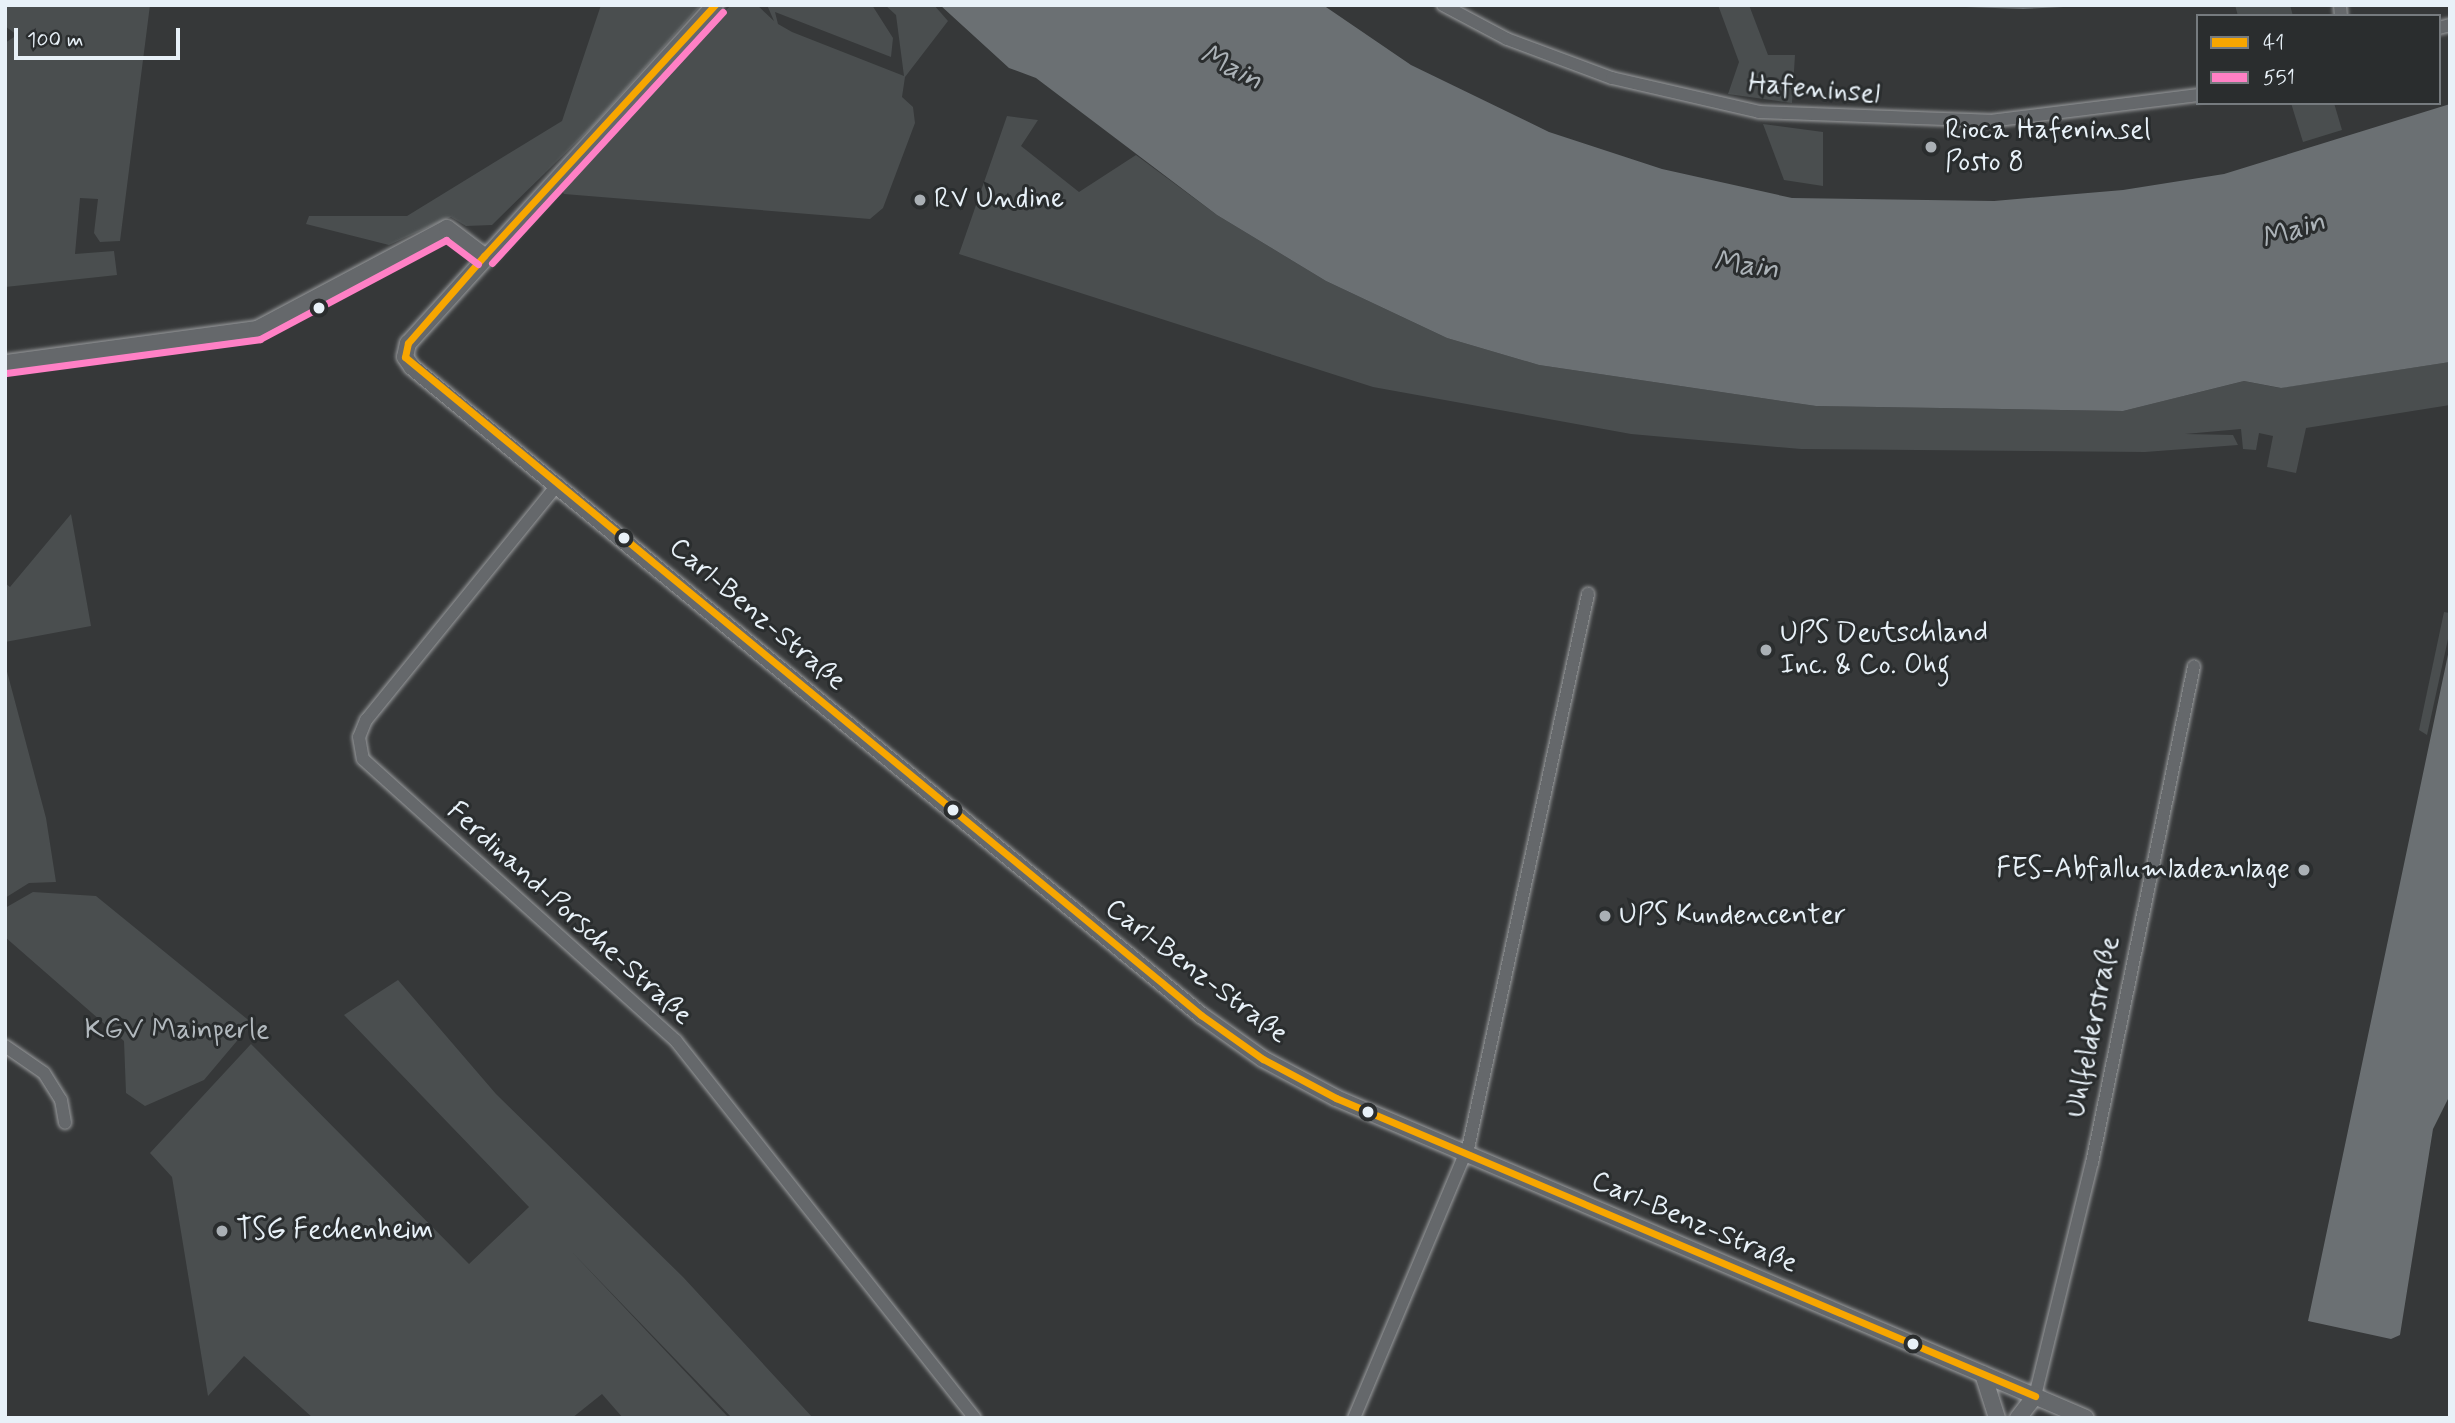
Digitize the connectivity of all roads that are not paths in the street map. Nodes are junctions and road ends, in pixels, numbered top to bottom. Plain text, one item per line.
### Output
1 (715, 5) edge
2 (1443, 5) edge
3 (2196, 95) edge
4 (485, 256) junction
5 (5, 363) edge
6 (558, 484) junction
7 (1588, 594) dead end
8 (2194, 666) dead end
9 (5, 1046) edge
10 (65, 1123) dead end
11 (1465, 1153) junction
12 (1983, 1374) junction
13 (2035, 1396) junction
14 (975, 1418) edge
15 (1354, 1418) edge
16 (1997, 1418) edge
17 (2018, 1418) edge
18 (2086, 1418) edge

1 - 4 main road
2 - 3 street, Hafeninsel
4 - 5 main road
4 - 6 main road, Carl-Benz-Straße
6 - 11 main road, Carl-Benz-Straße
6 - 14 street, Ferdinand-Porsche-Straße
7 - 11 street
8 - 13 street, Uhlfelderstraße
9 - 10 street
11 - 12 main road, Carl-Benz-Straße
11 - 15 street
12 - 13 main road, Carl-Benz-Straße
12 - 16 main road
13 - 17 main road
13 - 18 main road, Carl-Benz-Straße

